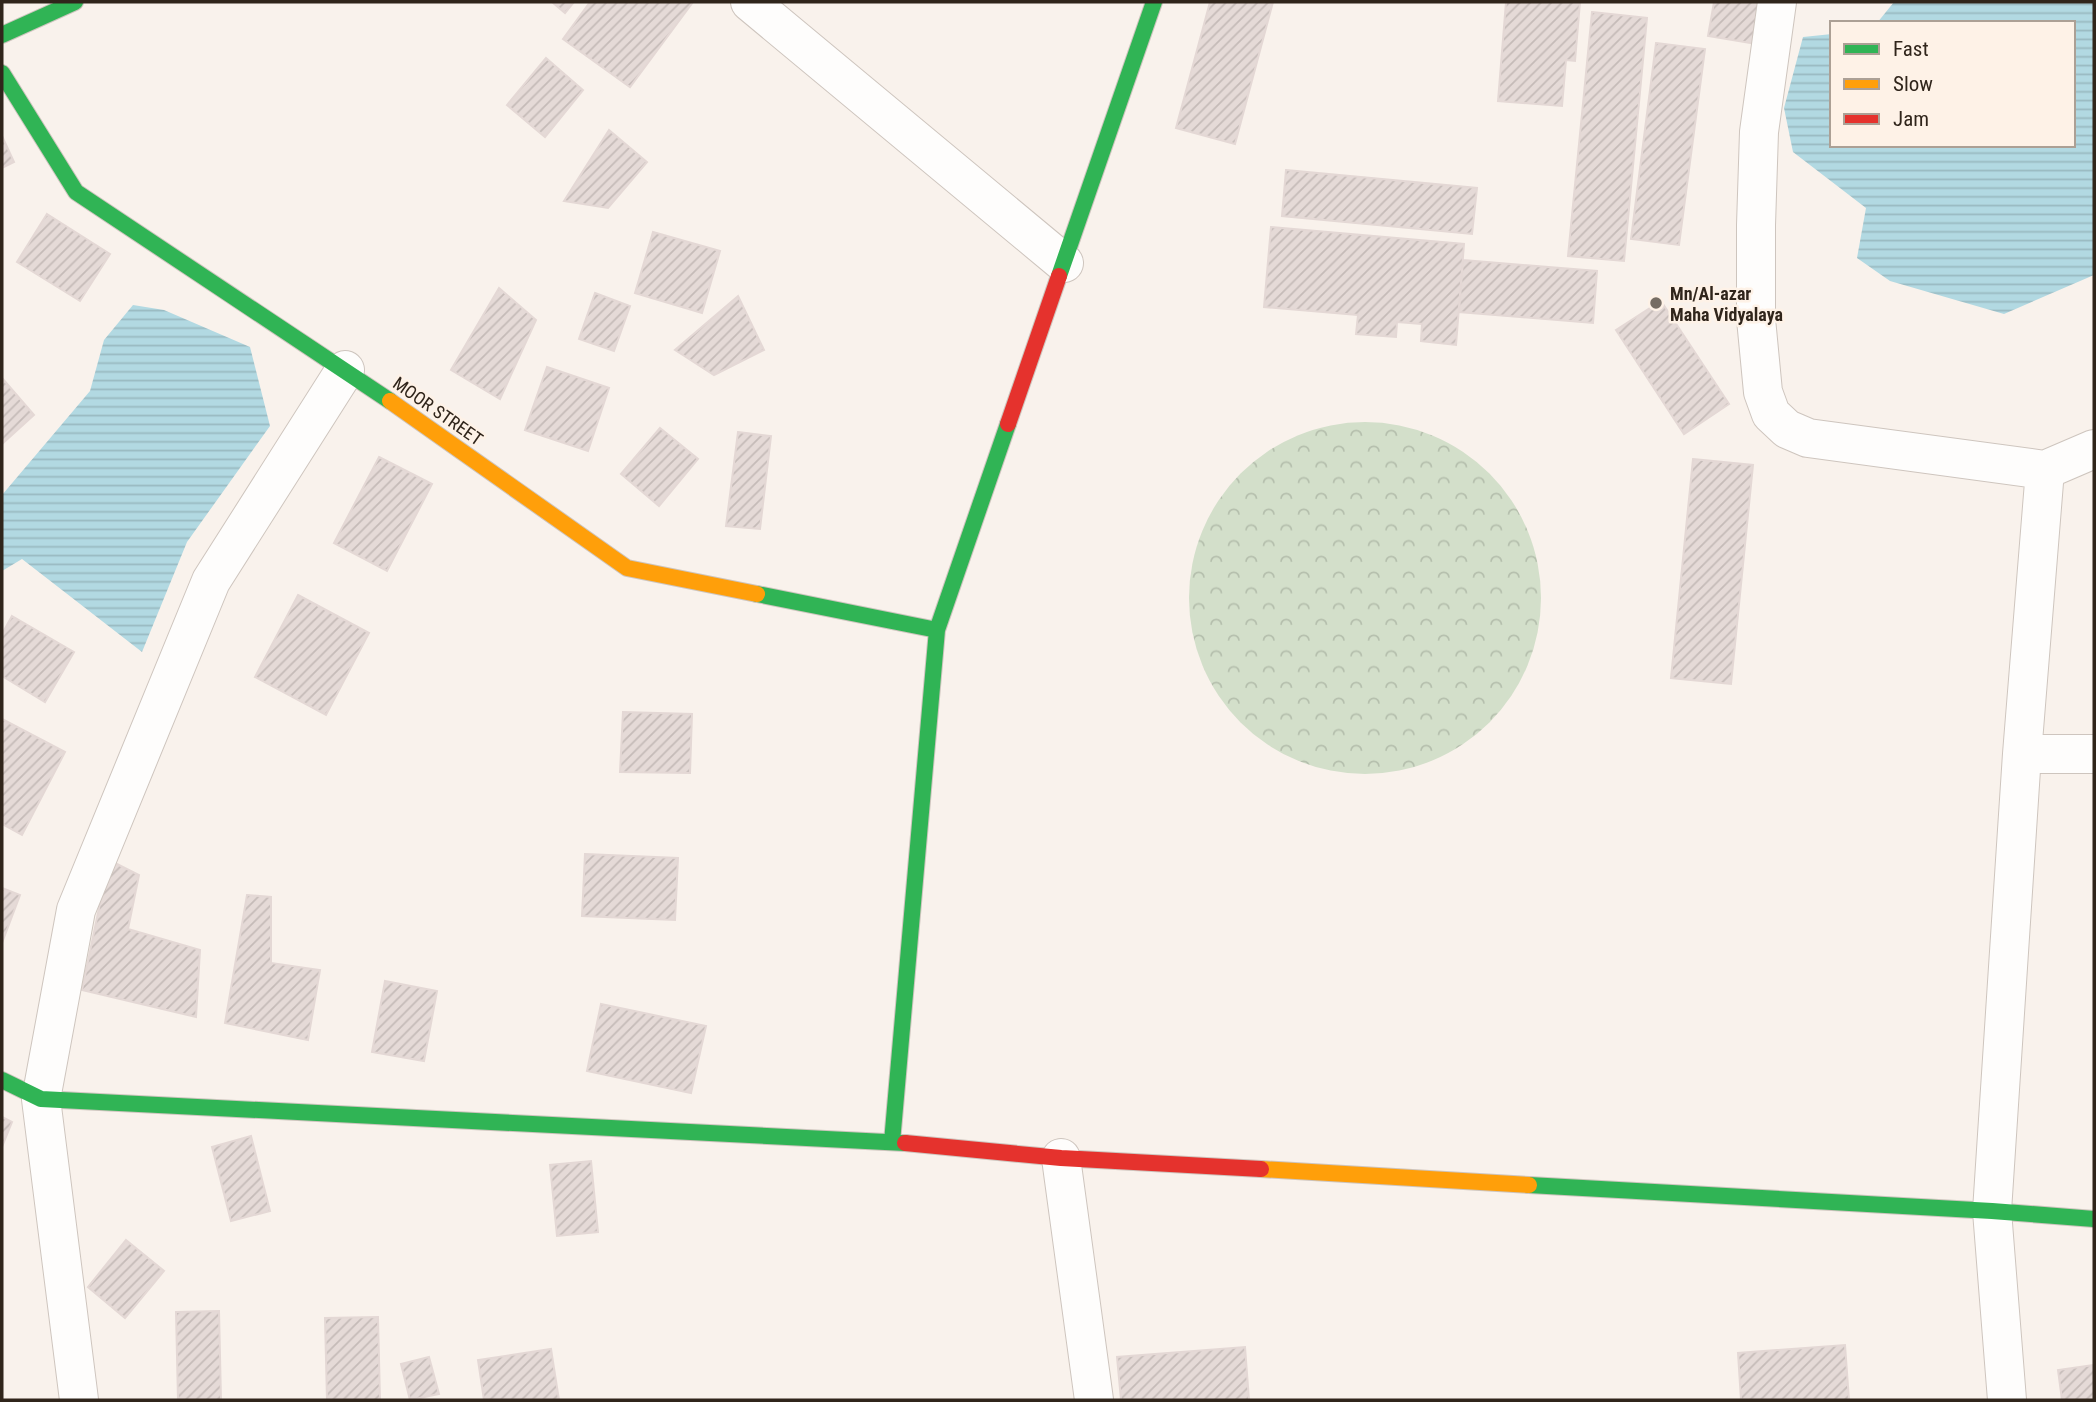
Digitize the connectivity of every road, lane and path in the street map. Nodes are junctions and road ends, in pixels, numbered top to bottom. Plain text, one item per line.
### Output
1 (75, 2) edge
2 (750, 2) edge
3 (1154, 2) edge
4 (1777, 2) edge
5 (2, 35) edge
6 (2, 74) edge
7 (1064, 263) junction
8 (345, 370) junction
9 (2094, 449) edge
10 (2045, 470) junction
11 (937, 630) junction
12 (2022, 754) junction
13 (2094, 754) edge
14 (2, 1080) edge
15 (41, 1100) junction
16 (892, 1142) junction
17 (1061, 1158) junction
18 (1992, 1211) junction
19 (2094, 1219) edge
20 (79, 1400) edge
21 (1094, 1400) edge
22 (2007, 1400) edge

1 - 5 street
2 - 7 street
3 - 7 street
4 - 10 street
6 - 8 street, MOOR STREET
7 - 11 street
8 - 11 street, MOOR STREET
8 - 15 street
9 - 10 street
10 - 12 street
11 - 16 street
12 - 13 street
12 - 18 street
14 - 15 street
15 - 16 street
15 - 20 street
16 - 17 street
17 - 18 street
17 - 21 street
18 - 19 street
18 - 22 street

